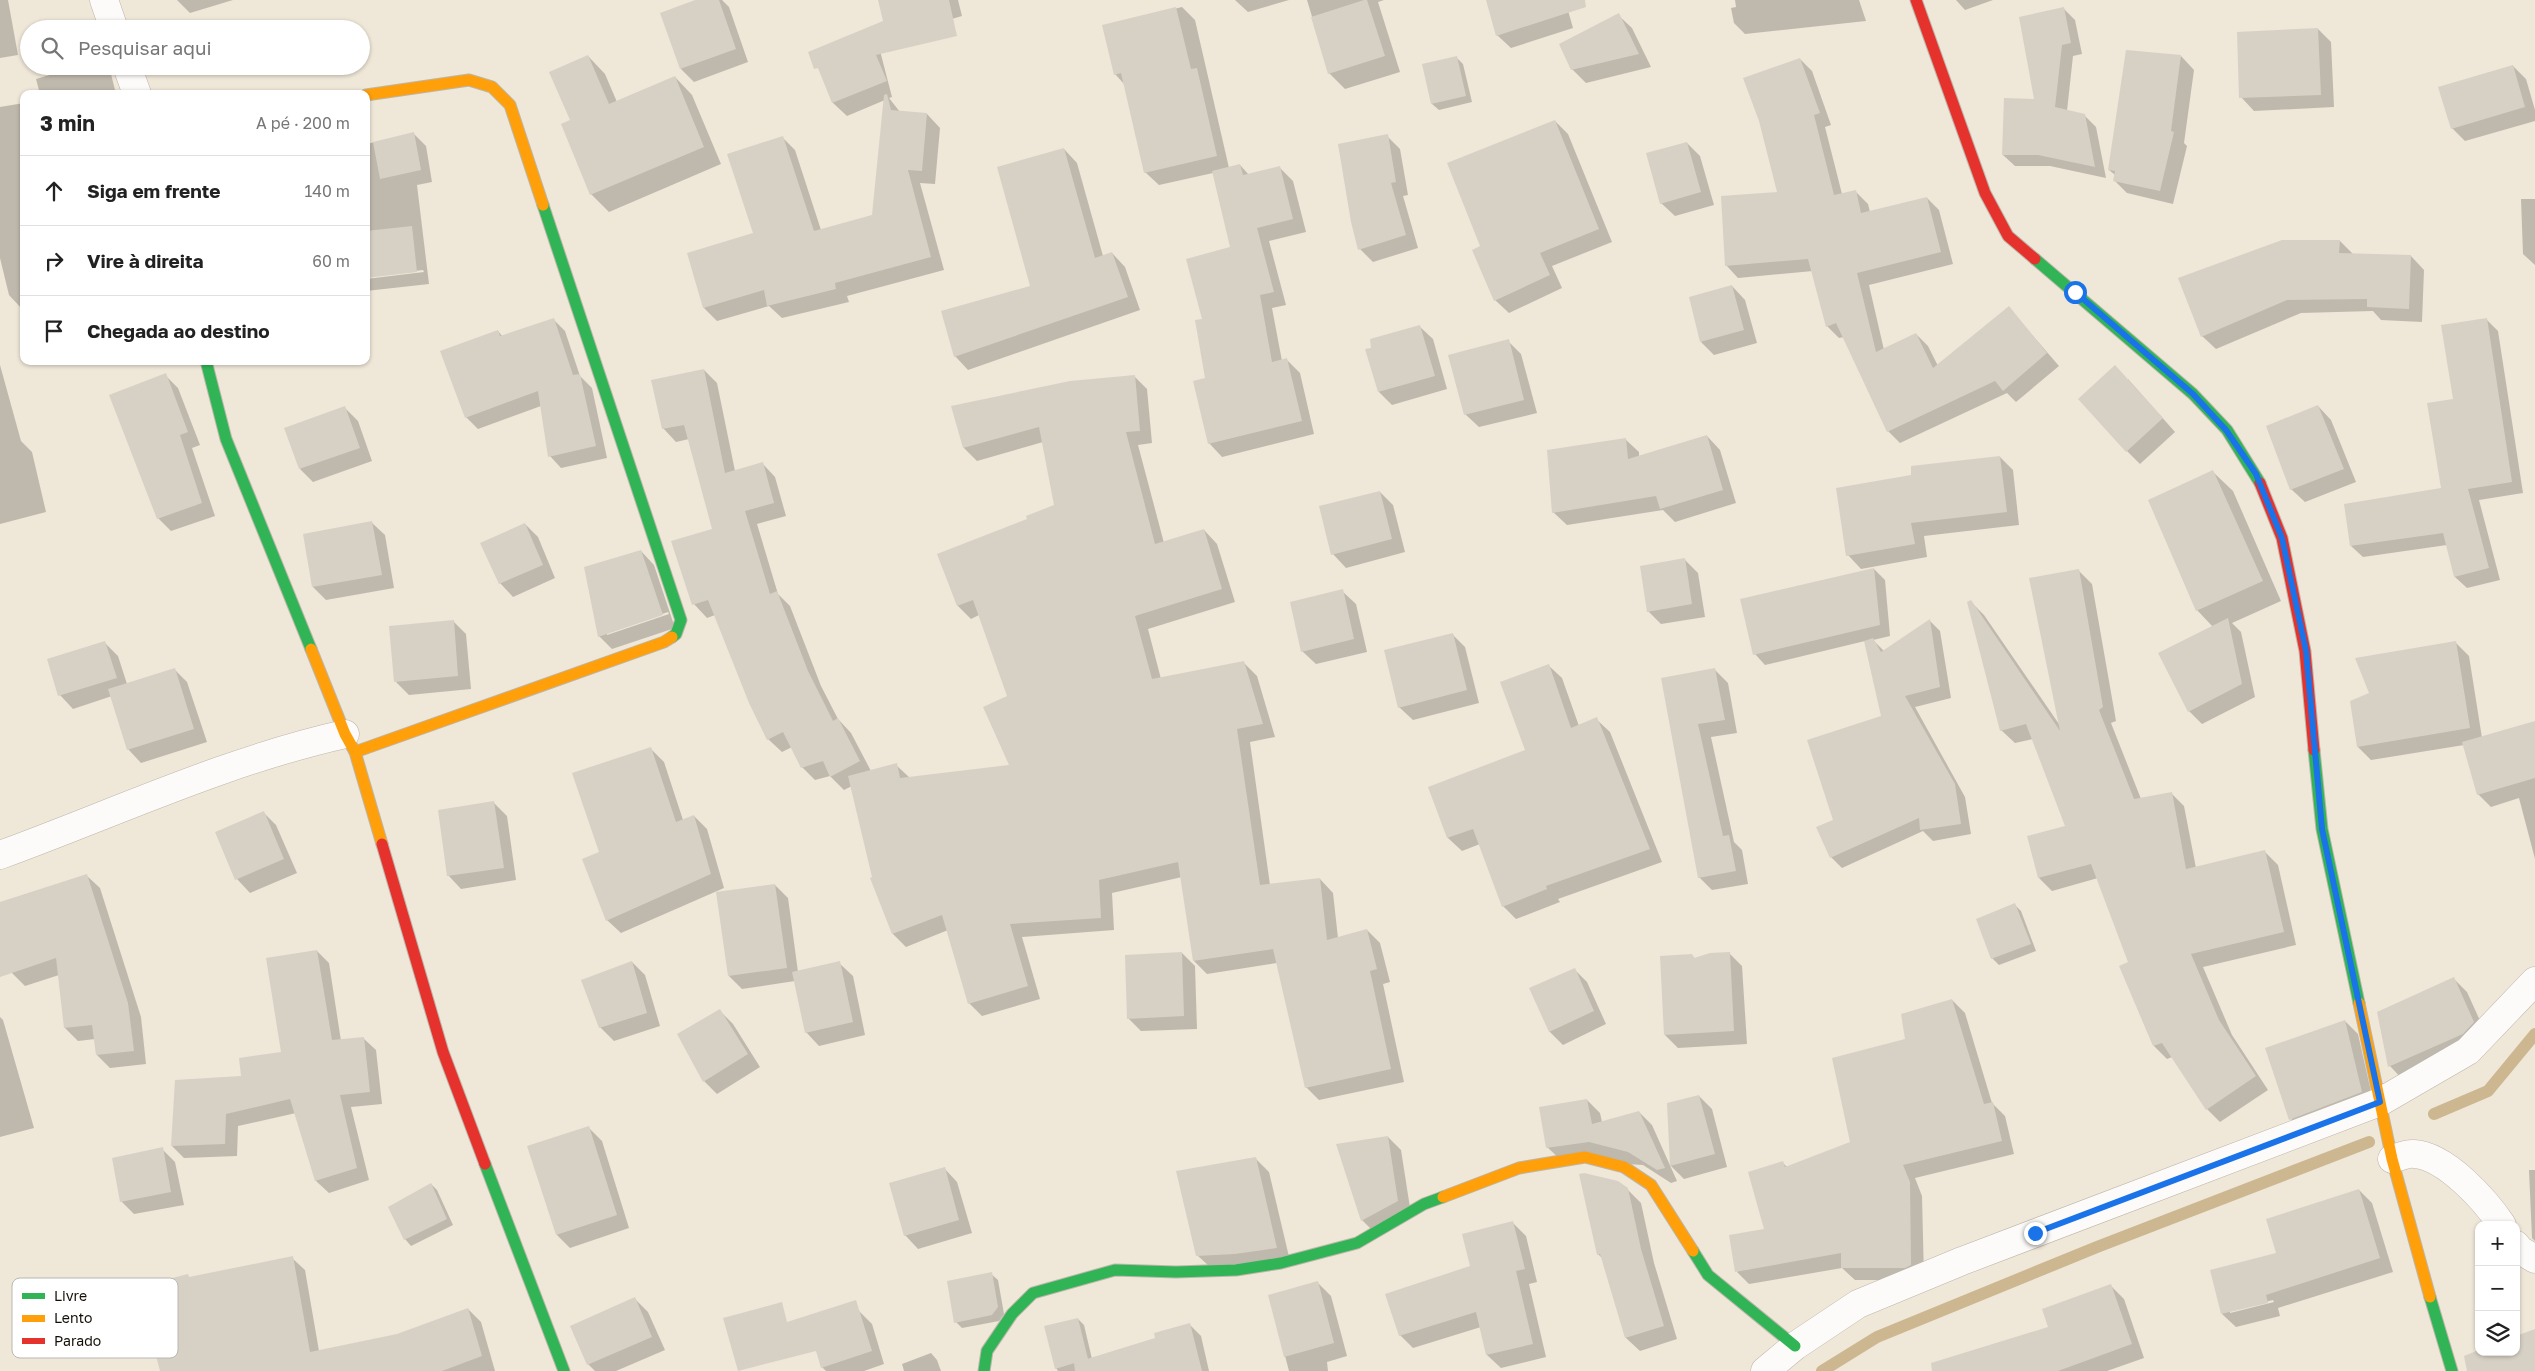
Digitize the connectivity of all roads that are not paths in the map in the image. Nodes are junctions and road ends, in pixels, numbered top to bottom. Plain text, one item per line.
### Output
1 (104, 0) edge
2 (1916, 0) edge
3 (111, 20) edge
4 (130, 75) edge
5 (136, 90) edge
6 (370, 94) edge
7 (207, 365) edge
8 (350, 743) junction
9 (0, 855) edge
10 (2535, 980) edge
11 (2380, 1102) junction
12 (2392, 1159) junction
13 (2499, 1221) edge
14 (2520, 1250) edge
15 (2535, 1259) edge
16 (1795, 1346) junction
17 (564, 1371) edge
18 (984, 1371) edge
19 (1765, 1371) edge
20 (2452, 1371) edge

1 - 3 street
2 - 11 street
4 - 5 street
6 - 8 street
7 - 8 street
8 - 9 street
8 - 17 street
10 - 11 street
11 - 12 street
11 - 16 street
12 - 13 street
12 - 20 street
14 - 15 street
16 - 18 street
16 - 19 street

